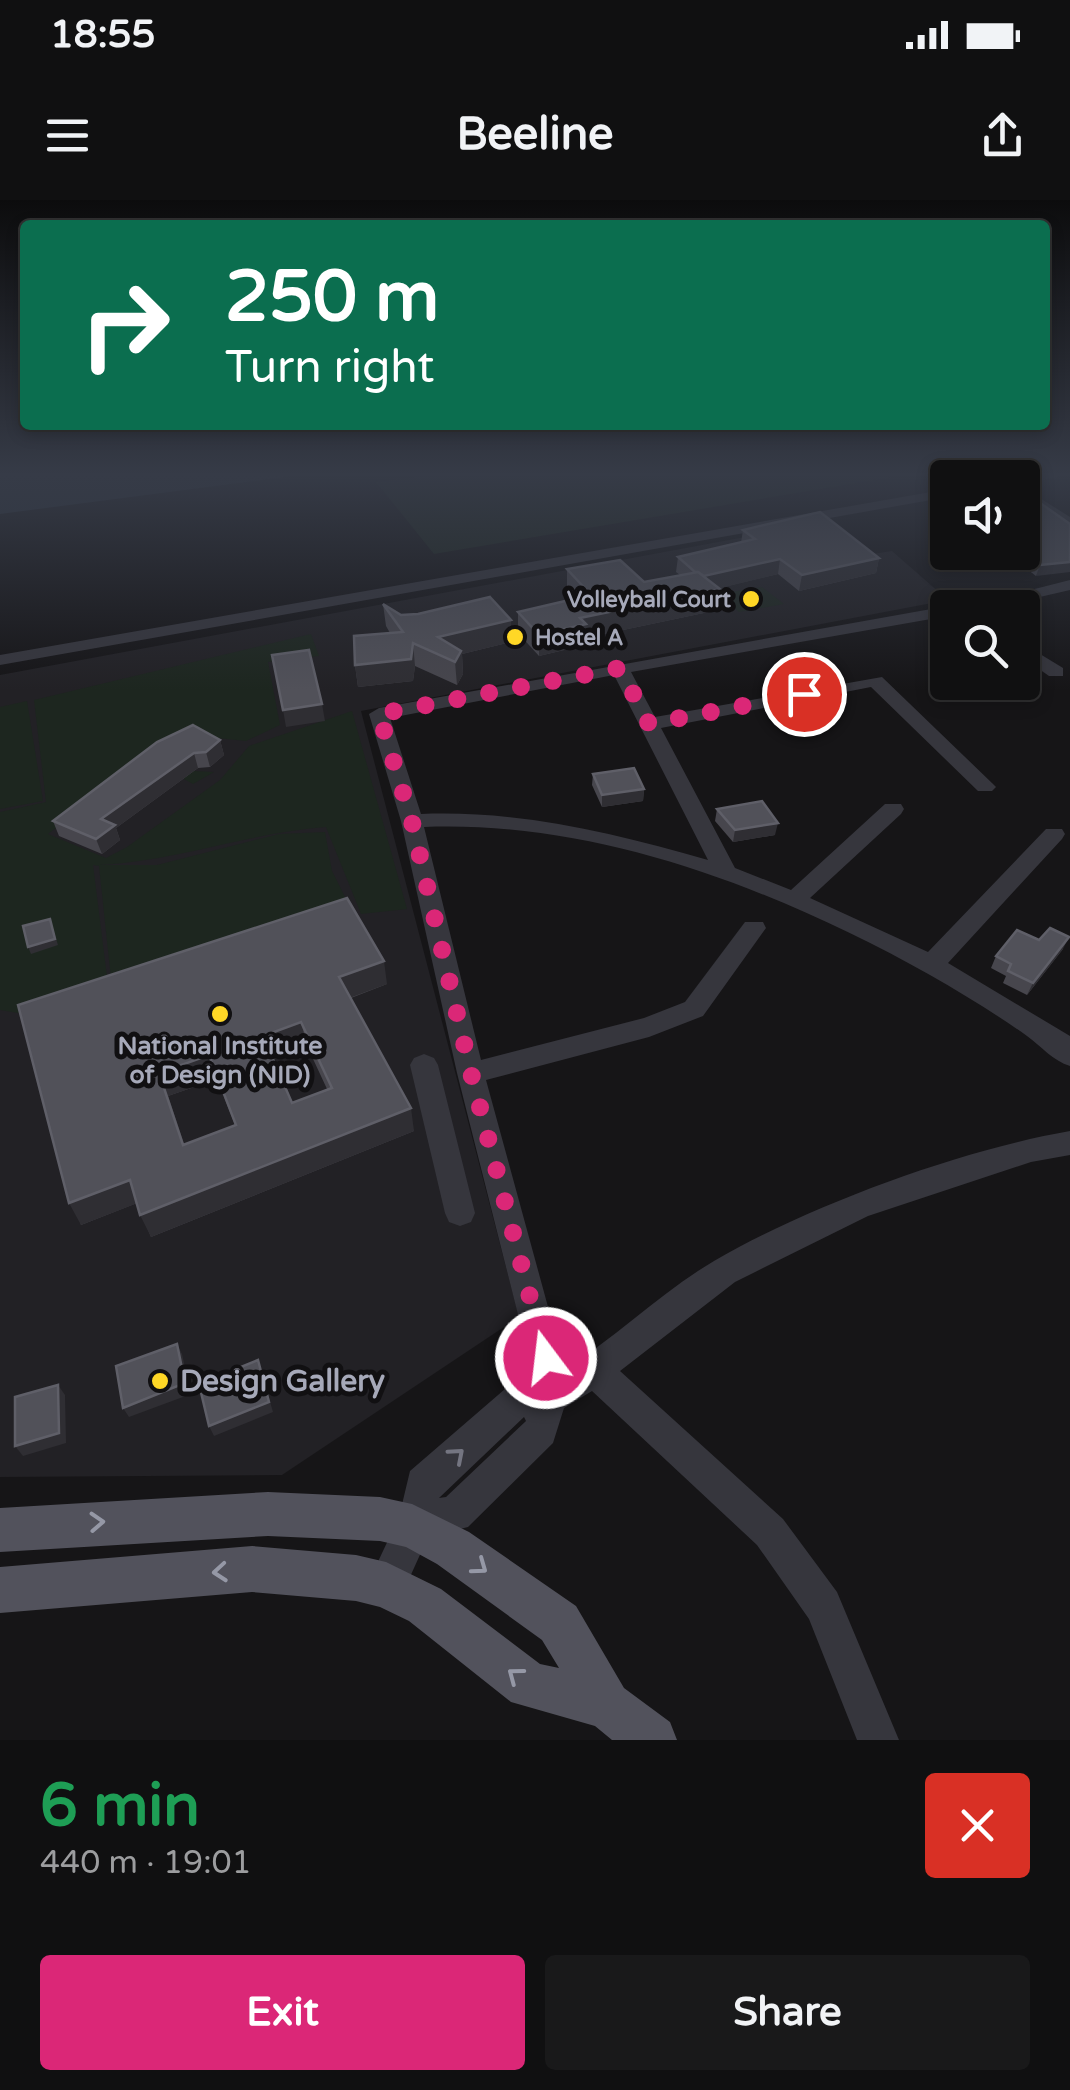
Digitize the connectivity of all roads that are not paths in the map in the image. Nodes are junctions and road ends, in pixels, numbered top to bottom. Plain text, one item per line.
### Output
1 (609, 546) edge
2 (633, 546) edge
3 (1070, 585) edge
4 (1040, 592) edge
5 (262, 608) junction
6 (930, 614) edge
7 (0, 650) edge
8 (0, 660) edge
9 (1040, 661) edge
10 (620, 668) junction
11 (1056, 672) dead end
12 (649, 724) junction
13 (984, 787) dead end
14 (894, 808) dead end
15 (412, 822) junction
16 (1054, 834) dead end
17 (726, 873) junction
18 (794, 900) junction
19 (754, 928) dead end
20 (932, 964) junction
21 (1070, 1053) edge
22 (424, 1065) dead end
23 (471, 1073) junction
24 (1070, 1130) edge
25 (1070, 1144) edge
26 (1031, 1150) junction
27 (460, 1213) dead end
28 (594, 1370) junction
29 (552, 1396) junction
30 (414, 1523) junction
31 (0, 1530) edge
32 (386, 1585) junction
33 (0, 1590) edge
34 (607, 1705) junction
35 (652, 1740) edge
36 (878, 1740) edge

1 - 5 street
2 - 5 street
3 - 4 street
5 - 7 street
5 - 8 street
6 - 10 street
9 - 11 street
10 - 12 street
10 - 15 street
12 - 13 street
12 - 17 street
14 - 18 street
15 - 17 street
15 - 23 street
16 - 20 street
17 - 18 street
18 - 20 street
19 - 23 street
20 - 21 street
22 - 27 street
23 - 29 street
24 - 26 street
25 - 26 street
26 - 28 street
28 - 29 street
28 - 36 street
29 - 30 street
31 -> 30 main road
30 - 32 street
30 -> 34 main road
32 -> 33 main road
34 -> 32 main road
34 - 35 main road

